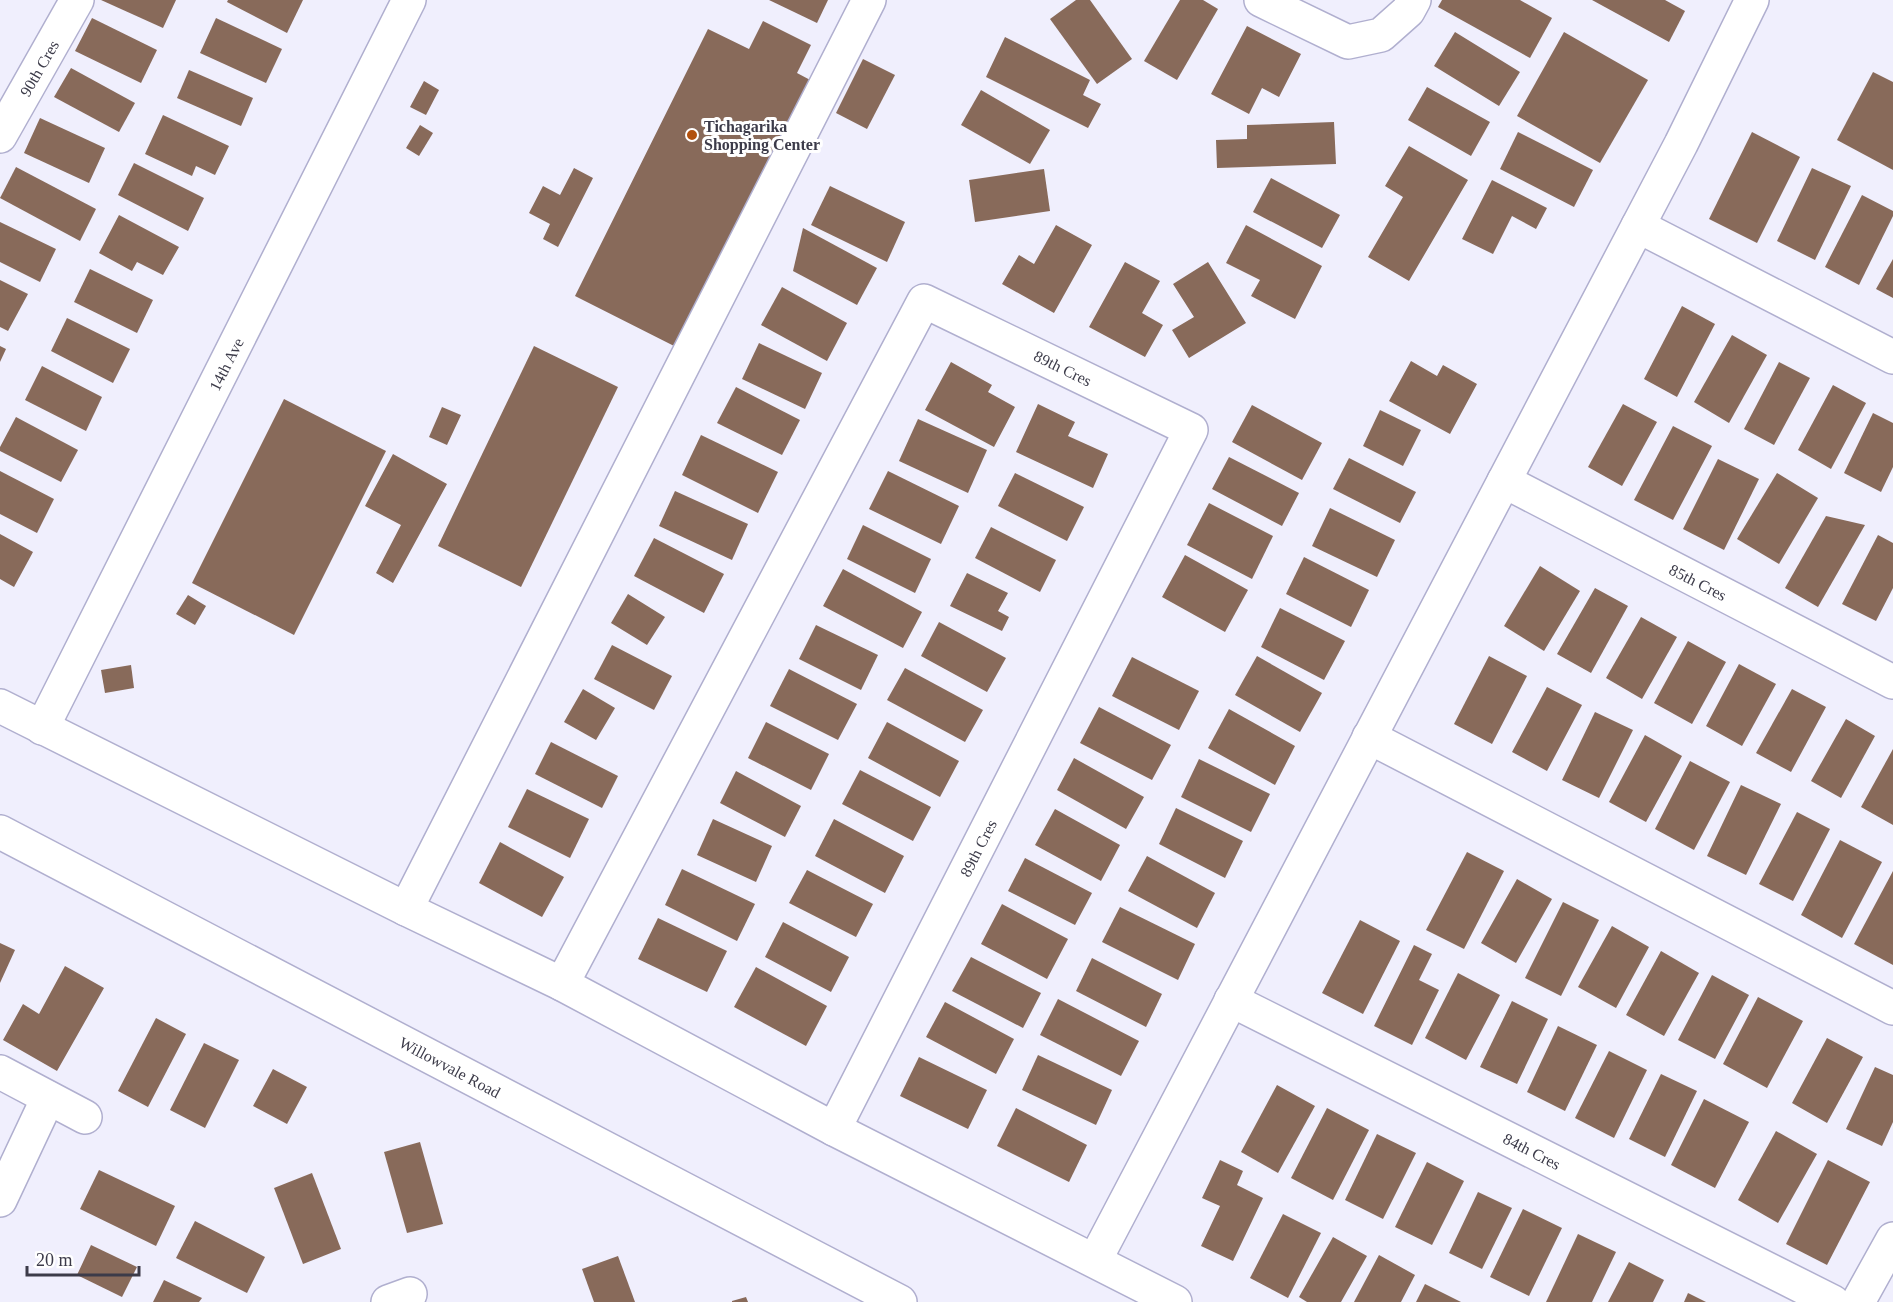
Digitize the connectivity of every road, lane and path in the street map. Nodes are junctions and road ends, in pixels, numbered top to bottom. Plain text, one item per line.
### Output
1 (77, 0) edge
2 (410, 0) edge
3 (869, 0) edge
4 (1261, 0) edge
5 (1414, 0) edge
6 (1752, 0) edge
7 (0, 136) edge
8 (1638, 226) junction
9 (1893, 357) edge
10 (1504, 481) junction
11 (1893, 682) edge
12 (0, 706) edge
13 (42, 728) junction
14 (1369, 737) junction
15 (0, 832) edge
16 (406, 909) junction
17 (562, 984) junction
18 (1231, 1000) junction
19 (1893, 1008) edge
20 (0, 1072) edge
21 (48, 1098) junction
22 (85, 1118) dead end
23 (834, 1130) junction
24 (0, 1200) edge
25 (1893, 1239) edge
26 (1095, 1260) junction
27 (900, 1302) edge
28 (1175, 1302) edge
29 (1833, 1302) edge
30 (1858, 1302) edge

1 - 7 street, 90th Cres
2 - 13 street, 14th Ave
3 - 16 street
4 - 5 street
6 - 8 street
8 - 9 street
8 - 10 street
10 - 11 street, 85th Cres
10 - 14 street
12 - 13 street
13 - 16 street
14 - 18 street
14 - 19 street
15 - 27 street, Willowvale Road
16 - 17 street
17 - 23 street
17 - 23 street, 89th Cres
18 - 26 street
18 - 29 street, 84th Cres
20 - 21 street
21 - 22 street
21 - 24 street
23 - 26 street
25 - 30 street
26 - 28 street

